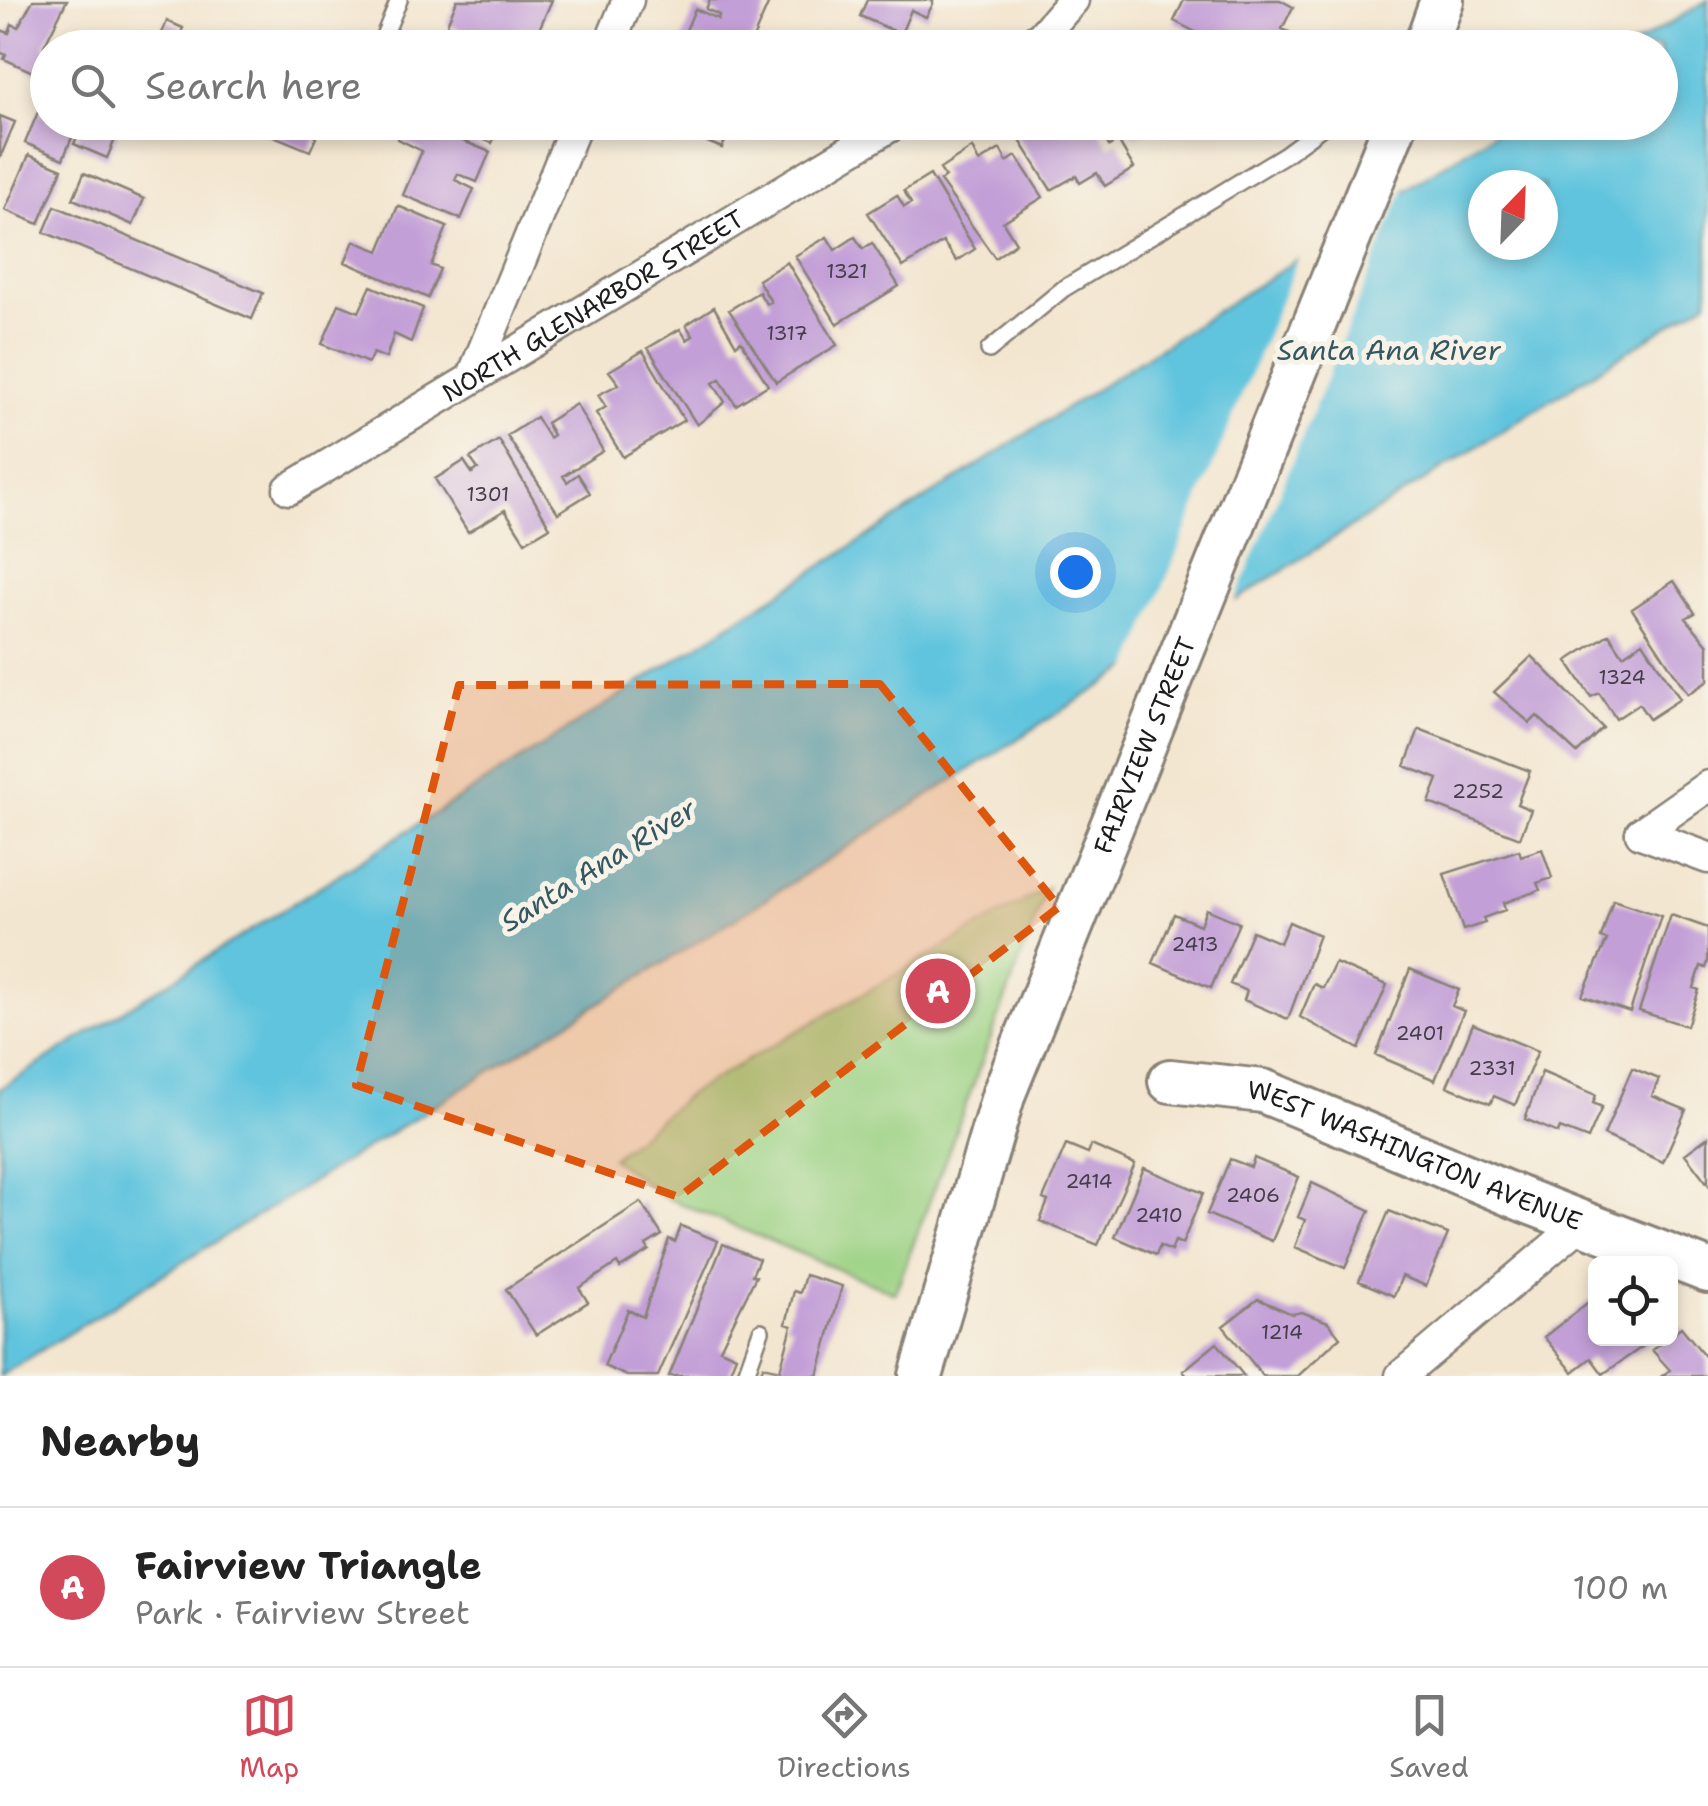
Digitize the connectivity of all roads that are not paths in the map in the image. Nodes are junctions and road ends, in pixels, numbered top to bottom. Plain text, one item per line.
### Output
1 (399, 0) edge
2 (628, 0) edge
3 (1073, 0) edge
4 (1442, 0) edge
5 (386, 30) edge
6 (616, 30) edge
7 (1047, 30) edge
8 (1431, 30) edge
9 (570, 140) edge
10 (868, 140) edge
11 (1305, 140) edge
12 (1389, 140) edge
13 (989, 350) dead end
14 (472, 376) junction
15 (289, 489) dead end
16 (1708, 786) edge
17 (1708, 858) edge
18 (1170, 1081) dead end
19 (1582, 1223) junction
20 (1708, 1270) edge
21 (761, 1331) dead end
22 (745, 1376) edge
23 (922, 1376) edge
24 (1401, 1376) edge

1 - 5 lane
2 - 6 street
3 - 7 street
4 - 8 main road
9 - 14 street
10 - 14 street, NORTH GLENARBOR STREET
11 - 13 lane
12 - 23 main road, FAIRVIEW STREET
14 - 15 street, NORTH GLENARBOR STREET
16 - 17 street
18 - 19 main road, WEST WASHINGTON AVENUE
19 - 20 main road, WEST WASHINGTON AVENUE
19 - 24 street
21 - 22 lane

